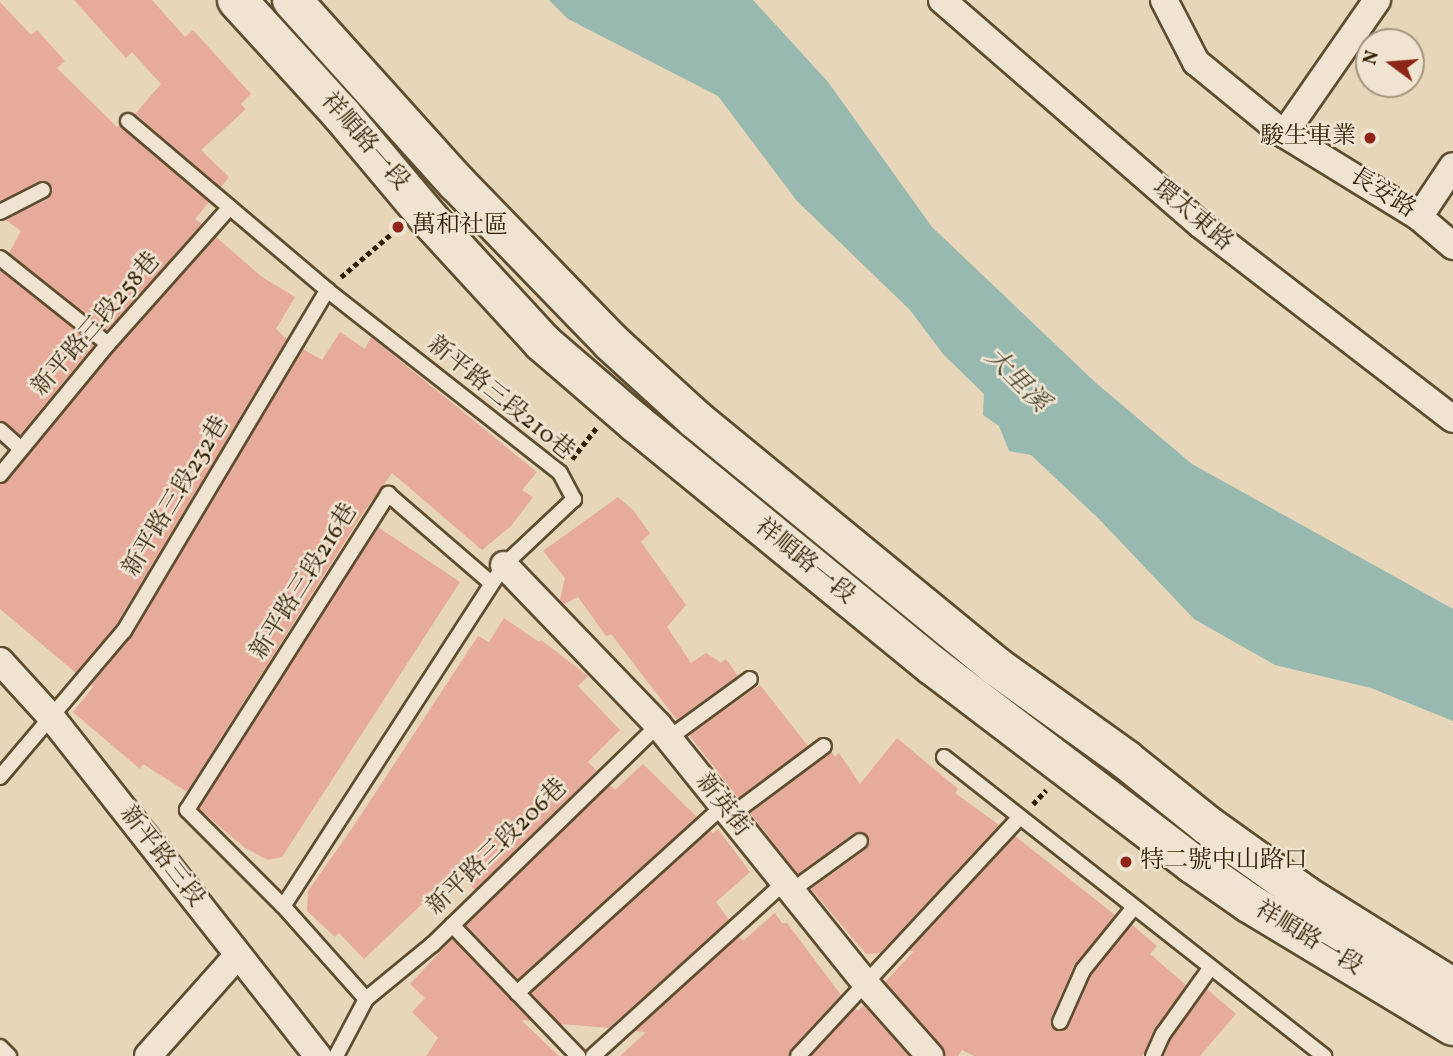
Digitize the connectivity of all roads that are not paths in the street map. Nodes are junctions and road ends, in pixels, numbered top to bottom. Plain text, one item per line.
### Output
1 (237, 0) edge
2 (292, 0) edge
3 (942, 0) edge
4 (1164, 0) edge
5 (1377, 0) edge
6 (128, 121) dead end
7 (1284, 134) junction
8 (1453, 166) edge
9 (43, 190) dead end
10 (230, 207) junction
11 (0, 212) edge
12 (1419, 217) junction
13 (1453, 246) edge
14 (0, 258) edge
15 (327, 289) junction
16 (108, 344) junction
17 (1453, 419) edge
18 (0, 430) edge
19 (21, 449) junction
20 (0, 475) edge
21 (497, 574) junction
22 (0, 661) edge
23 (750, 679) dead end
24 (52, 718) junction
25 (663, 731) junction
26 (824, 746) dead end
27 (944, 758) dead end
28 (0, 777) edge
29 (187, 810) joint
30 (726, 812) junction
31 (1020, 817) junction
32 (860, 841) dead end
33 (788, 887) junction
34 (283, 905) junction
35 (1134, 907) junction
36 (452, 925) junction
37 (239, 955) junction
38 (1211, 967) junction
39 (867, 985) junction
40 (1453, 988) edge
41 (517, 993) junction
42 (366, 999) junction
43 (1060, 1022) dead end
44 (1453, 1026) edge
45 (0, 1046) edge
46 (9, 1056) edge
47 (148, 1056) edge
48 (318, 1056) edge
49 (336, 1056) edge
50 (578, 1056) edge
51 (593, 1056) edge
52 (797, 1056) edge
53 (930, 1056) edge
54 (1153, 1056) edge
55 (1324, 1056) edge

1 - 44 street, 祥順路一段
2 - 40 street, 祥順路一段
3 - 17 street, 環太東路
4 - 7 street, 長安路
5 - 7 street
6 - 10 lane, 新平路三段210巷
7 - 12 street, 長安路
8 - 12 street
9 - 11 lane
10 - 15 lane, 新平路三段210巷
10 - 16 lane, 新平路三段258巷
12 - 13 street, 長安路
14 - 16 lane
15 - 21 lane, 新平路三段210巷
15 - 24 lane, 新平路三段232巷
16 - 19 lane, 新平路三段258巷
18 - 19 lane
19 - 20 lane, 新平路三段258巷
21 - 25 street, 新英街
21 - 29 lane, 新平路三段216巷
21 - 34 lane, 新平路三段210巷
22 - 24 street, 新平路三段
23 - 25 lane, 新平路三段206巷
24 - 28 lane, 新平路三段232巷
24 - 37 street, 新平路三段
25 - 30 street, 新英街
25 - 36 lane, 新平路三段206巷
26 - 30 lane
27 - 31 lane
29 - 34 lane, 新平路三段
30 - 33 street, 新英街
30 - 41 lane
31 - 35 lane
31 - 39 lane
32 - 33 lane
33 - 39 street, 新英街
33 - 51 lane
34 - 42 lane, 新平路三段
35 - 38 lane
35 - 43 lane
36 - 41 lane
36 - 42 lane, 新平路三段206巷
37 - 47 street
37 - 48 street, 新平路三段
38 - 54 lane
38 - 55 lane
39 - 52 lane
39 - 53 street, 新英街
41 - 50 lane
42 - 49 lane
45 - 46 lane

